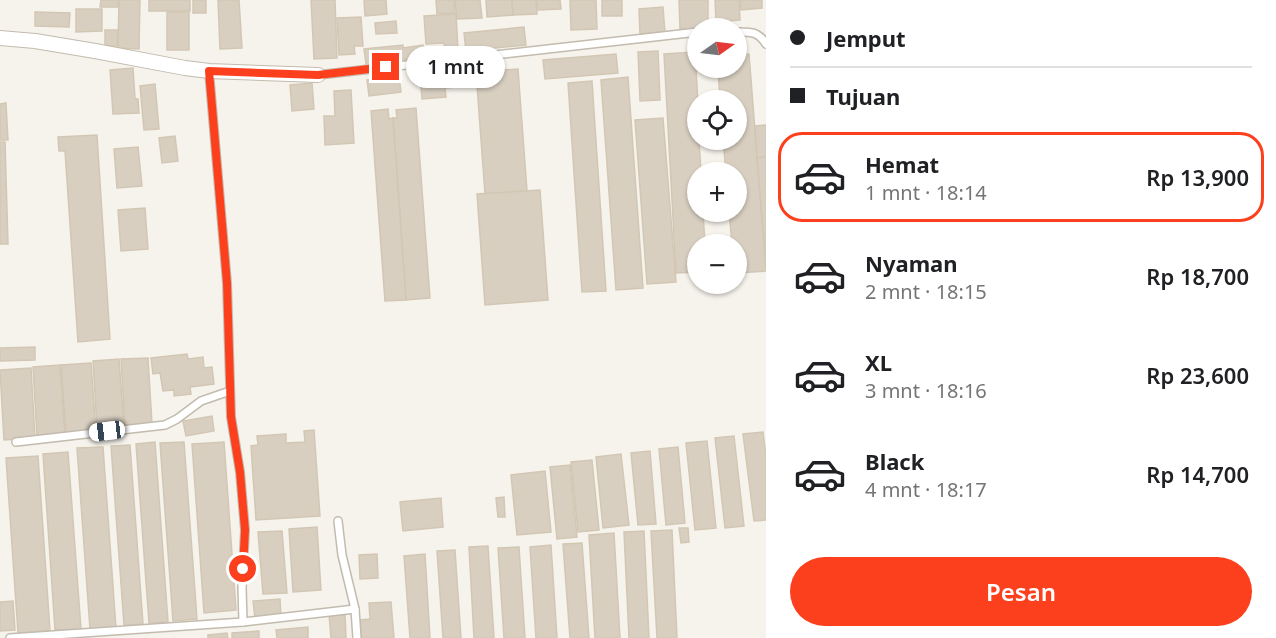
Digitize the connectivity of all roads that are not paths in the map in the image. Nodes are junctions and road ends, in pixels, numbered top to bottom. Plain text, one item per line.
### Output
1 (747, 32) edge
2 (687, 33) edge
3 (0, 38) edge
4 (766, 44) edge
5 (209, 71) junction
6 (318, 75) joint
7 (230, 391) junction
8 (16, 442) dead end
9 (338, 521) dead end
10 (355, 609) junction
11 (243, 622) junction
12 (10, 638) edge
13 (357, 638) edge

1 - 4 lane
2 - 6 lane
3 - 5 street
5 - 6 street
5 - 7 lane
7 - 8 lane
7 - 11 lane
9 - 10 lane
10 - 11 lane
10 - 13 lane
11 - 12 lane

